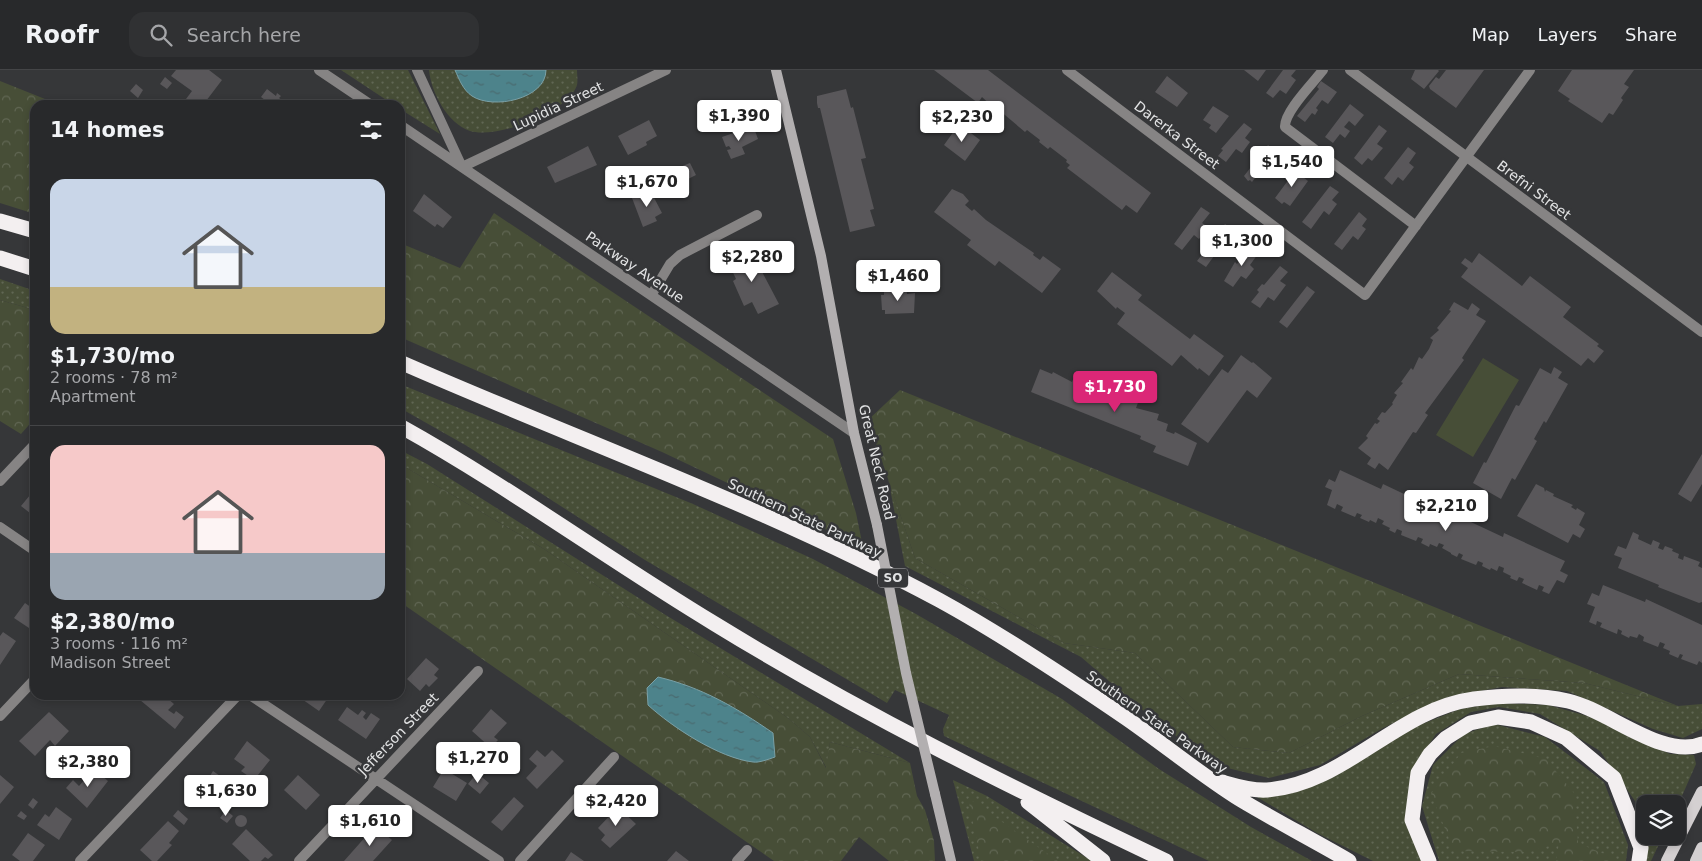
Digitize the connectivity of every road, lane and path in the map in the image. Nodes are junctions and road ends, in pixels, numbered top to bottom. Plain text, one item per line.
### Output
1 (319, 70) edge
2 (417, 70) edge
3 (666, 70) edge
4 (776, 70) edge
5 (1067, 70) edge
6 (1323, 70) edge
7 (1350, 70) edge
8 (1530, 70) edge
9 (364, 100) edge
10 (405, 128) edge
11 (1466, 157) junction
12 (462, 167) junction
13 (757, 215) dead end
14 (0, 221) edge
15 (1416, 226) junction
16 (30, 230) edge
17 (0, 258) edge
18 (30, 267) edge
19 (652, 294) junction
20 (1702, 332) edge
21 (405, 364) edge
22 (405, 429) edge
23 (854, 433) junction
24 (30, 449) edge
25 (0, 481) edge
26 (0, 527) edge
27 (30, 548) edge
28 (478, 671) dead end
29 (30, 684) edge
30 (233, 700) edge
31 (258, 700) edge
32 (0, 716) edge
33 (1702, 744) edge
34 (614, 757) dead end
35 (375, 778) junction
36 (1212, 779) junction
37 (1006, 784) junction
38 (1702, 792) edge
39 (1702, 848) edge
40 (747, 850) dead end
41 (80, 861) edge
42 (299, 861) edge
43 (499, 861) edge
44 (520, 861) edge
45 (738, 861) edge
46 (951, 861) edge
47 (1103, 861) edge
48 (1166, 861) edge
49 (1349, 861) edge
50 (1428, 861) edge
51 (1639, 861) edge
52 (1667, 861) edge
53 (1696, 861) edge

1 - 9 street
2 - 12 street
3 - 12 street, Lupidia Street
4 - 23 main road, Great Neck Road
5 - 15 street, Darerka Street
6 - 15 street
7 - 11 street, Brefni Street
8 - 11 street
10 - 12 street, Parkway Avenue
11 - 15 street
11 - 20 street, Brefni Street
12 - 19 street, Parkway Avenue
13 - 19 street
14 - 16 highway
17 - 18 highway
19 - 23 street, Parkway Avenue
21 - 36 highway, Southern State Parkway / SO
22 - 37 highway
23 - 46 main road, Great Neck Road, bridge
24 - 25 street
26 - 27 street
28 - 35 street, Jefferson Street
29 - 32 street
30 - 41 street
31 - 35 street
33 - 36 highway
34 - 44 street
35 - 42 street, Jefferson Street
35 - 43 street
36 - 49 highway, Southern State Parkway / SO
37 - 47 highway
37 - 48 highway
38 - 52 main road
39 - 53 main road
40 - 45 street
50 - 51 highway

